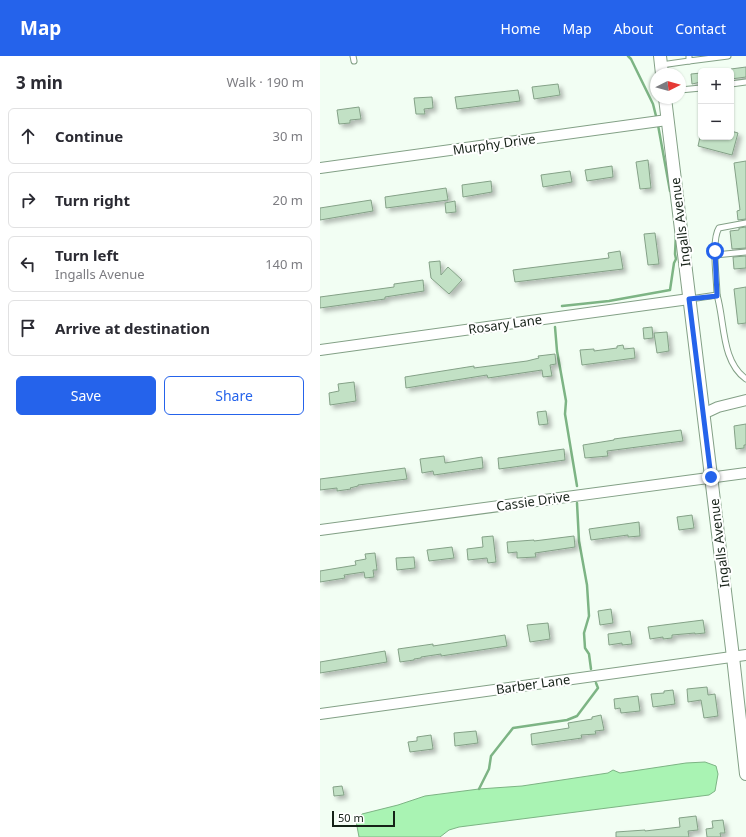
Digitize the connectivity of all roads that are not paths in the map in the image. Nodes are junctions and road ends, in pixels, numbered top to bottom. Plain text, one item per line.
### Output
1 (728, 56) edge
2 (689, 58) edge
3 (661, 65) edge
4 (746, 82) edge
5 (734, 84) edge
6 (698, 88) edge
7 (686, 89) edge
8 (666, 104) edge
9 (667, 120) junction
10 (320, 168) edge
11 (746, 223) edge
12 (746, 252) edge
13 (715, 255) junction
14 (717, 296) junction
15 (689, 299) junction
16 (320, 350) edge
17 (746, 379) edge
18 (746, 400) edge
19 (703, 414) junction
20 (746, 473) edge
21 (711, 477) junction
22 (320, 530) edge
23 (746, 655) edge
24 (733, 657) junction
25 (320, 714) edge
26 (746, 774) edge

1 - 2 lane
2 - 3 lane
4 - 5 lane
6 - 7 lane
8 - 9 street, Ingalls Avenue
9 - 10 street, Murphy Drive
9 - 15 street, Ingalls Avenue
11 - 13 lane
12 - 13 lane
13 - 14 lane
14 - 15 lane
14 - 17 lane
15 - 16 street, Rosary Lane
15 - 19 street, Ingalls Avenue
18 - 19 street
19 - 21 street, Ingalls Avenue
20 - 21 street, Cassie Drive
21 - 22 street, Cassie Drive
21 - 24 street, Ingalls Avenue
23 - 24 street, Barber Lane
24 - 25 street, Barber Lane
24 - 26 street, Ingalls Avenue

